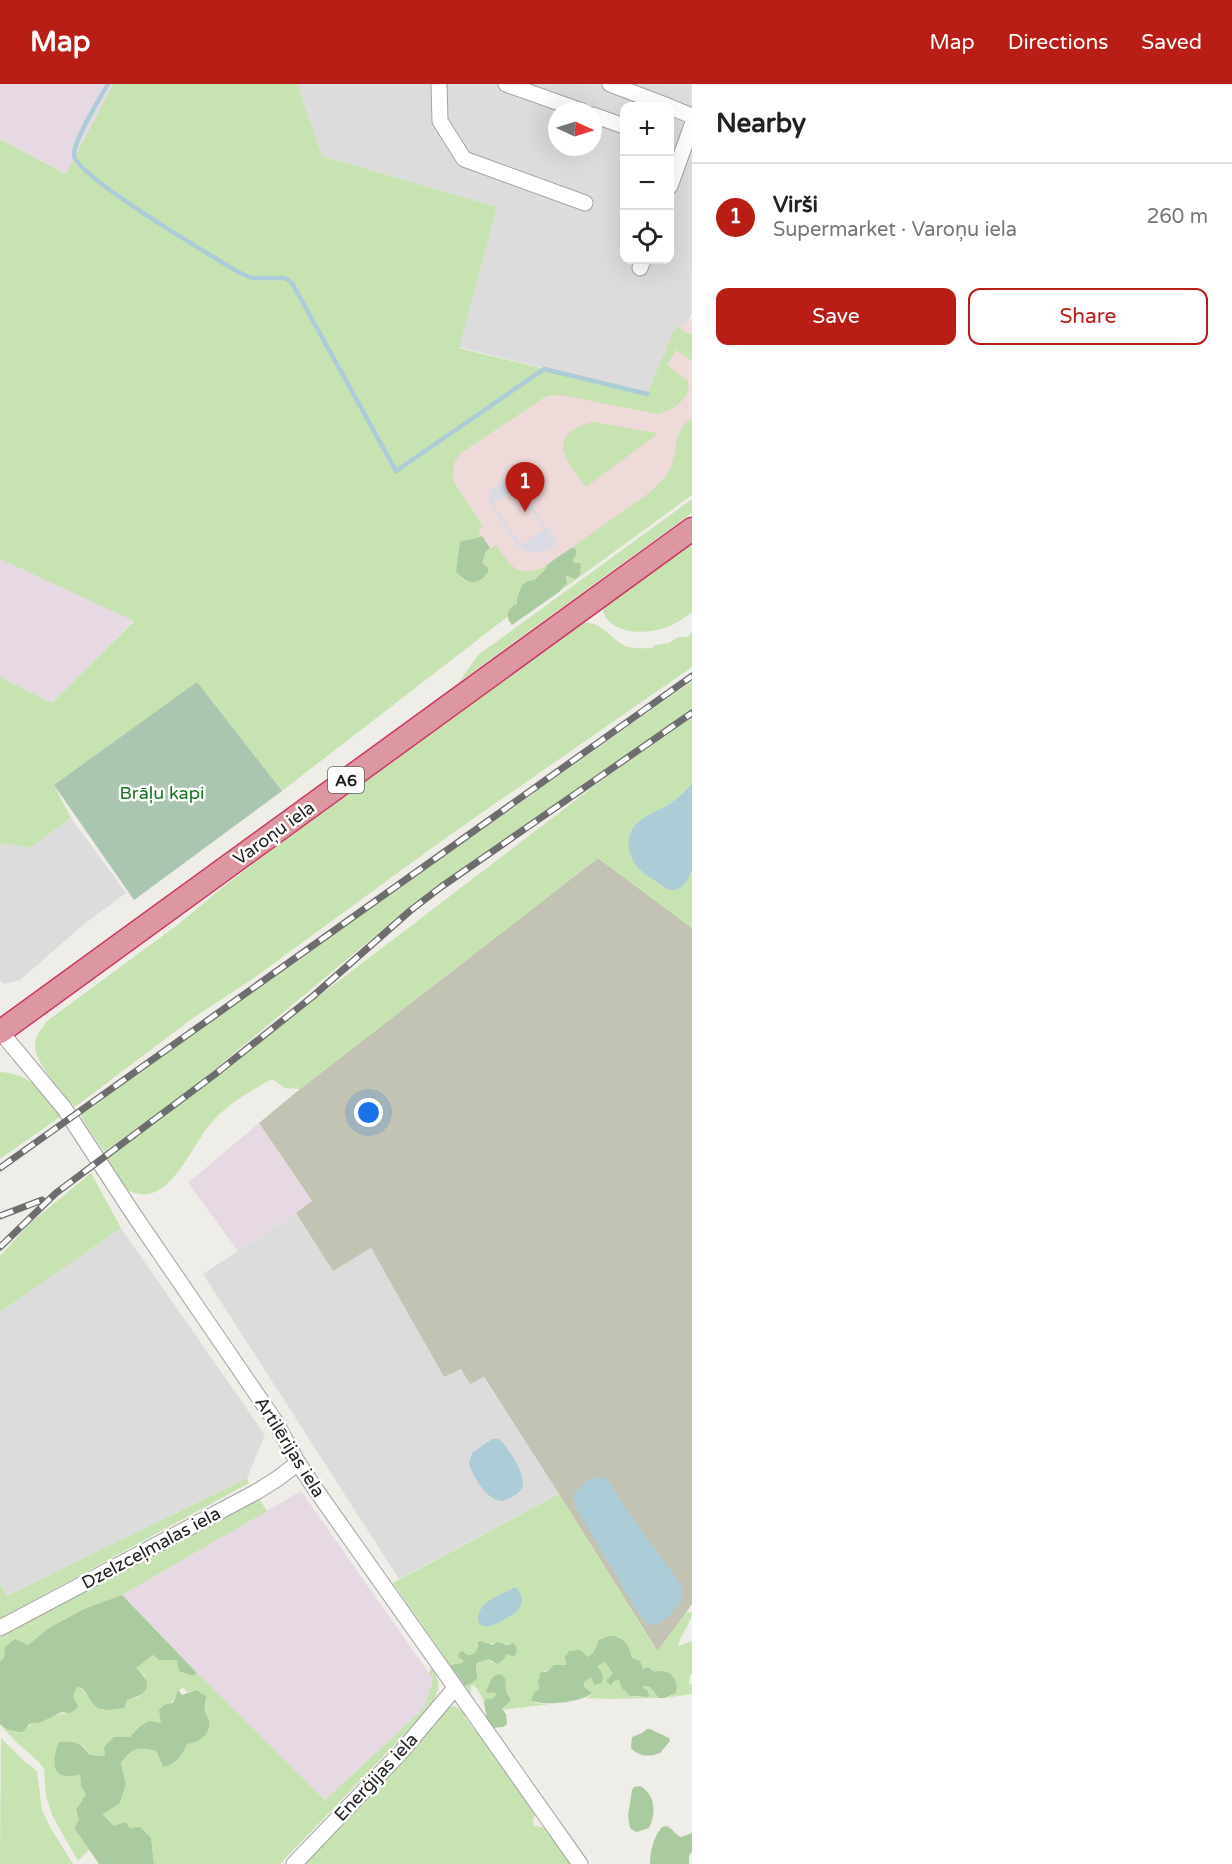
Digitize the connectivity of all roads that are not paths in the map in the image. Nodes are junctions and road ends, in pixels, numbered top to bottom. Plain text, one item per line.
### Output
1 (439, 84) edge
2 (506, 84) edge
3 (610, 84) edge
4 (557, 102) edge
5 (656, 102) edge
6 (674, 109) edge
7 (692, 116) edge
8 (602, 118) edge
9 (620, 125) edge
10 (692, 125) edge
11 (676, 145) edge
12 (585, 203) dead end
13 (692, 529) edge
14 (0, 1032) edge
15 (298, 1463) junction
16 (0, 1628) edge
17 (456, 1688) junction
18 (294, 1864) edge
19 (580, 1864) edge

1 - 12 street
2 - 4 street
3 - 5 street
6 - 7 street
8 - 9 street
10 - 11 street
13 - 14 highway, Varoņu iela / A6
14 - 15 street, Artilērijas iela
15 - 16 street, Dzelzceļmalas iela
15 - 17 street, Artilērijas iela
17 - 18 street, Enerģijas iela
17 - 19 street, Artilērijas iela

